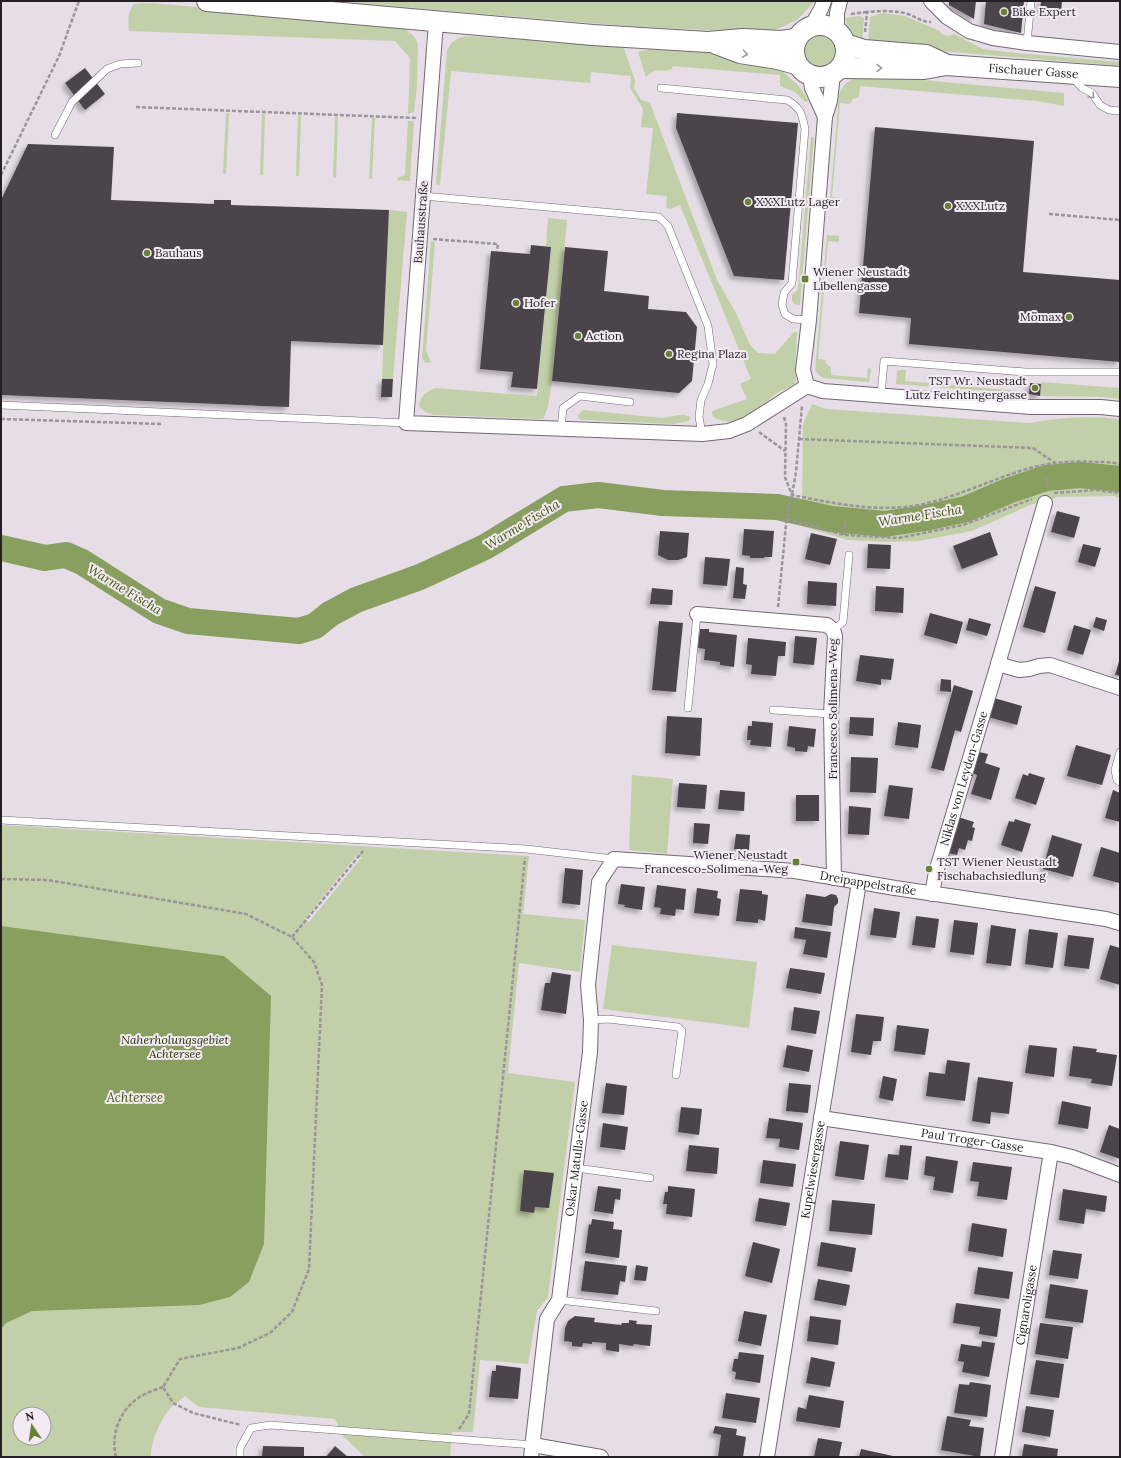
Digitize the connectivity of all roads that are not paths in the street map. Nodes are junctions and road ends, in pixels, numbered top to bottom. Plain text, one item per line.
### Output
1 (207, 1) edge
2 (824, 1) edge
3 (840, 1) edge
4 (1031, 1) edge
5 (939, 7) edge
6 (436, 22) junction
7 (812, 26) junction
8 (841, 37) junction
9 (796, 39) junction
10 (708, 42) junction
11 (1027, 43) junction
12 (1120, 52) edge
13 (138, 63) dead end
14 (946, 64) junction
15 (803, 70) junction
16 (837, 71) junction
17 (1069, 73) junction
18 (1120, 77) edge
19 (661, 88) dead end
20 (1120, 111) edge
21 (825, 118) junction
22 (55, 135) dead end
23 (423, 196) junction
24 (809, 320) junction
25 (1120, 372) edge
26 (807, 386) junction
27 (881, 395) junction
28 (630, 402) dead end
29 (1, 405) edge
30 (1120, 409) edge
31 (406, 423) junction
32 (561, 429) junction
33 (702, 434) junction
34 (1040, 501) road end
35 (849, 555) dead end
36 (697, 614) joint
37 (833, 630) junction
38 (998, 664) junction
39 (1120, 688) edge
40 (688, 708) dead end
41 (773, 710) dead end
42 (831, 714) junction
43 (1120, 752) edge
44 (1120, 782) edge
45 (1, 820) edge
46 (614, 859) junction
47 (834, 878) junction
48 (859, 882) junction
49 (932, 894) junction
50 (1120, 923) edge
51 (591, 1020) junction
52 (676, 1075) dead end
53 (821, 1118) junction
54 (1051, 1152) junction
55 (576, 1168) junction
56 (1120, 1175) edge
57 (650, 1178) dead end
58 (559, 1300) junction
59 (656, 1311) dead end
60 (532, 1451) edge
61 (240, 1457) edge
62 (601, 1457) edge
63 (768, 1457) edge
64 (1002, 1457) edge

1 - 6 main road
2 - 7 street
3 - 8 street
4 - 11 lane
5 - 11 street
6 - 10 main road
6 - 23 street, Bauhausstraße
7 - 8 main road
7 - 9 main road
8 - 14 main road, Fischauer Gasse
8 - 16 main road
9 - 10 main road
9 - 15 main road
10 -> 15 main road
11 - 12 street
13 - 22 lane
16 -> 14 main road, Fischauer Gasse
14 - 17 main road, Fischauer Gasse
15 - 16 main road
15 - 21 street
16 - 21 street
17 - 18 main road, Fischauer Gasse
17 -> 20 lane
19 - 24 lane
21 - 24 street
23 - 31 street, Bauhausstraße
23 - 33 lane
24 - 26 street
25 - 27 lane
26 - 27 street
26 - 33 street
27 - 30 street
28 - 32 lane
29 - 31 lane
31 - 32 street
32 - 33 street
34 - 38 street, Niklas von Leyden-Gasse
35 - 37 lane
36 - 37 street, Francesco Solimena-Weg
36 - 40 lane
37 - 42 street, Francesco Solimena-Weg
38 - 39 street
38 - 49 street, Niklas von Leyden-Gasse
41 - 42 lane
42 - 47 street, Francesco Solimena-Weg
43 - 44 lane
45 - 46 lane
46 - 47 street, Dreipappelstraße
46 - 51 street, Oskar Matulla-Gasse
47 - 48 street, Dreipappelstraße
48 - 49 street, Dreipappelstraße
48 - 53 street, Kupelwiesergasse
49 - 50 street, Dreipappelstraße
51 - 52 lane
51 - 55 street, Oskar Matulla-Gasse
53 - 54 street, Paul Troger-Gasse
53 - 63 street, Kupelwiesergasse
54 - 56 street, Paul Troger-Gasse
54 - 64 street, Cignaroligasse
55 - 57 lane
55 - 58 street, Oskar Matulla-Gasse
58 - 59 lane
58 - 60 street, Oskar Matulla-Gasse
60 - 61 lane
60 - 62 street

